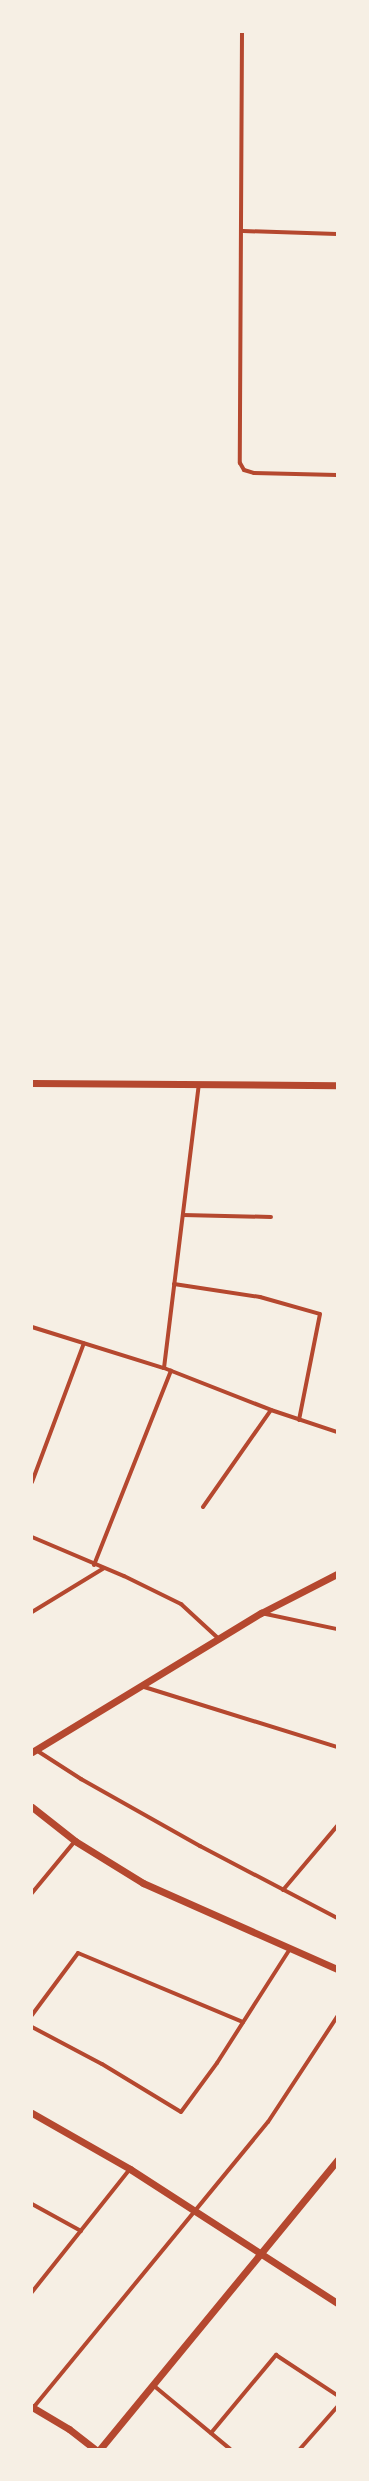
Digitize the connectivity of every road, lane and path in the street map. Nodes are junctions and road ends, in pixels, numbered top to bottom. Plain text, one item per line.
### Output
1 (242, 32) edge
2 (243, 231) junction
3 (337, 234) edge
4 (337, 475) edge
5 (32, 1083) edge
6 (199, 1084) junction
7 (337, 1085) edge
8 (183, 1215) junction
9 (271, 1217) dead end
10 (174, 1284) junction
11 (32, 1327) edge
12 (84, 1343) junction
13 (164, 1368) junction
14 (171, 1371) junction
15 (271, 1410) junction
16 (299, 1420) junction
17 (337, 1432) edge
18 (32, 1482) edge
19 (202, 1507) dead end
20 (32, 1537) edge
21 (94, 1565) junction
22 (104, 1568) junction
23 (337, 1574) edge
24 (32, 1612) edge
25 (260, 1613) junction
26 (337, 1629) edge
27 (219, 1639) junction
28 (140, 1686) junction
29 (337, 1747) edge
30 (34, 1751) edge
31 (32, 1807) edge
32 (337, 1826) edge
33 (76, 1841) junction
34 (283, 1890) junction
35 (32, 1893) edge
36 (337, 1918) edge
37 (290, 1949) junction
38 (337, 1969) edge
39 (32, 2015) edge
40 (337, 2017) edge
41 (243, 2022) junction
42 (32, 2027) edge
43 (32, 2113) edge
44 (337, 2160) edge
45 (130, 2169) junction
46 (32, 2204) edge
47 (196, 2211) junction
48 (80, 2231) junction
49 (260, 2254) junction
50 (32, 2292) edge
51 (337, 2303) edge
52 (153, 2385) junction
53 (337, 2395) edge
54 (337, 2407) edge
55 (32, 2408) edge
56 (211, 2433) junction
57 (95, 2449) edge
58 (100, 2449) edge
59 (230, 2449) edge
60 (300, 2449) edge

1 - 2 street
2 - 3 street
2 - 4 street
5 - 6 street
6 - 7 street
6 - 8 street
8 - 9 street
8 - 10 street
10 - 13 street
10 - 16 street
11 - 12 street
12 - 13 street
12 - 18 street
13 - 14 street
14 - 15 street
14 - 21 street
15 - 16 street
15 - 19 street
16 - 17 street
20 - 21 street
21 - 22 street
22 - 24 street
22 - 27 street
23 - 25 street
25 - 26 street
25 - 27 street
27 - 28 street
28 - 29 street
28 - 30 street
30 - 34 street
31 - 33 street
32 - 34 street
33 - 35 street
33 - 37 street
34 - 36 street
37 - 38 street
37 - 41 street
39 - 41 street
40 - 47 street
41 - 42 street
43 - 45 street
44 - 49 street
45 - 47 street
45 - 48 street
46 - 48 street
47 - 49 street
47 - 55 street
48 - 50 street
49 - 51 street
49 - 52 street
52 - 56 street
52 - 58 street
53 - 56 street
54 - 60 street
55 - 57 street
56 - 59 street

